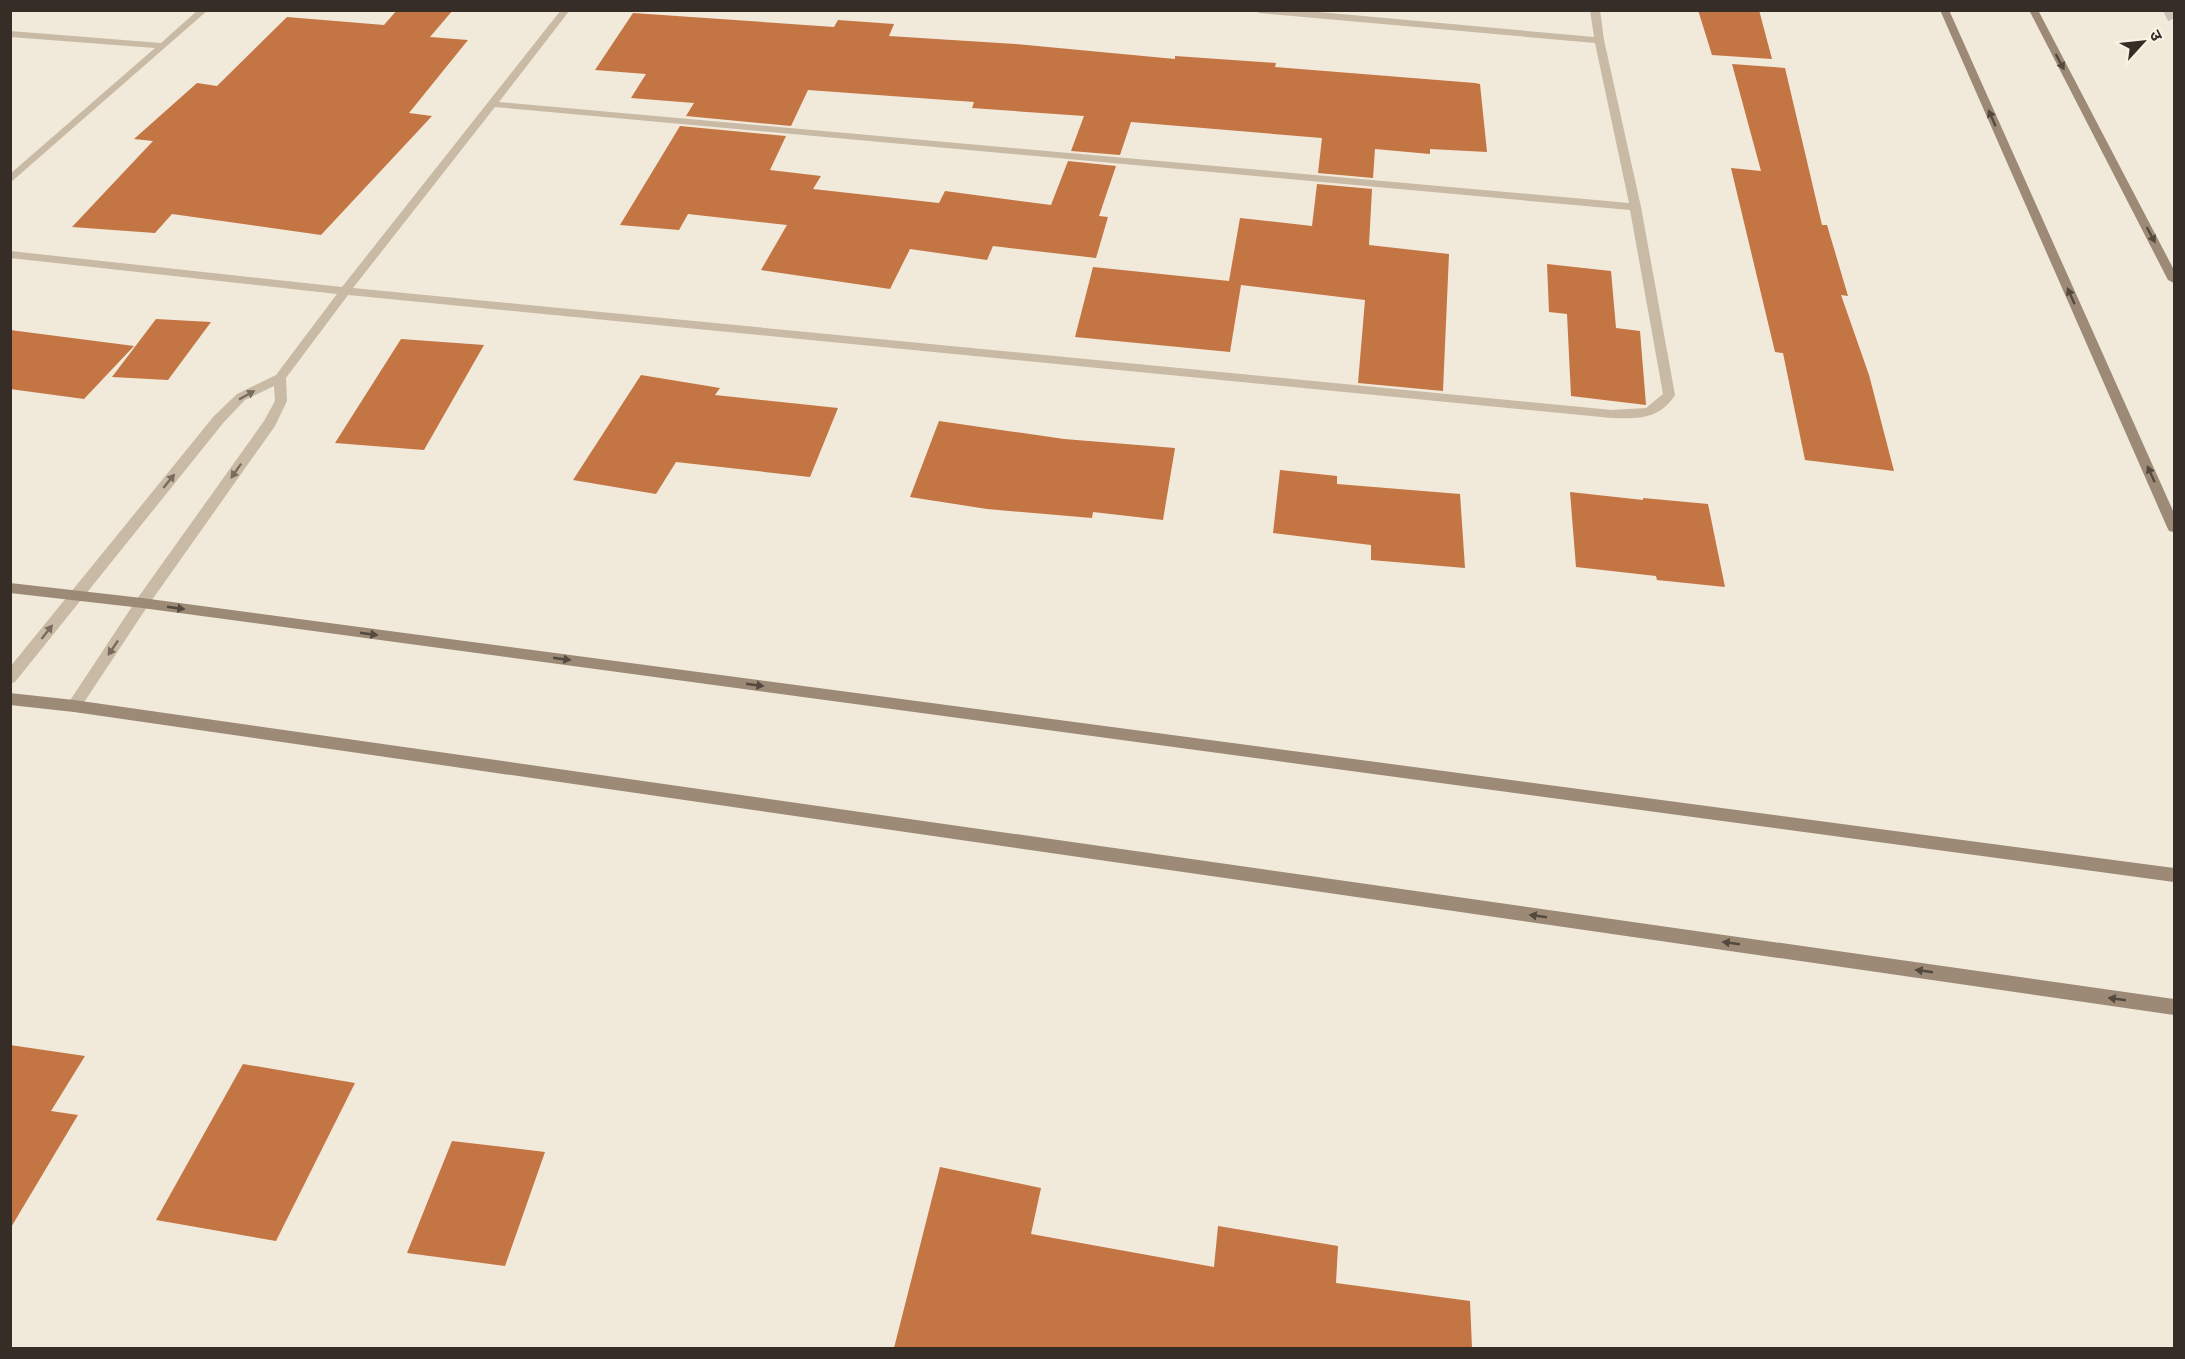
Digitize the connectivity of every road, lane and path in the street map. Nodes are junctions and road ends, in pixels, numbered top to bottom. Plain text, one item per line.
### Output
1 (204, 10) edge
2 (566, 10) edge
3 (1258, 10) edge
4 (1595, 10) edge
5 (1944, 10) edge
6 (2033, 10) edge
7 (1337, 14) edge
8 (10, 34) edge
9 (1599, 40) junction
10 (164, 46) junction
11 (492, 104) junction
12 (10, 180) edge
13 (1635, 207) junction
14 (10, 254) edge
15 (2175, 280) edge
16 (345, 291) junction
17 (280, 378) junction
18 (2175, 527) edge
19 (10, 588) edge
20 (76, 596) junction
21 (142, 603) junction
22 (10, 678) edge
23 (10, 699) edge
24 (74, 706) junction
25 (2175, 875) edge
26 (2175, 1007) edge

1 - 10 street
2 - 11 street
3 - 7 street
4 - 9 street
18 -> 5 street
6 -> 15 street
7 - 9 street
8 - 10 street
9 - 13 street
10 - 12 street
11 - 13 street
11 - 16 street
13 - 16 street
14 - 16 street
16 - 17 street
20 -> 17 street
17 -> 21 street
19 - 20 street
20 - 21 street
22 -> 20 street
21 -> 24 street
21 -> 25 street
23 - 24 street
26 -> 24 street

